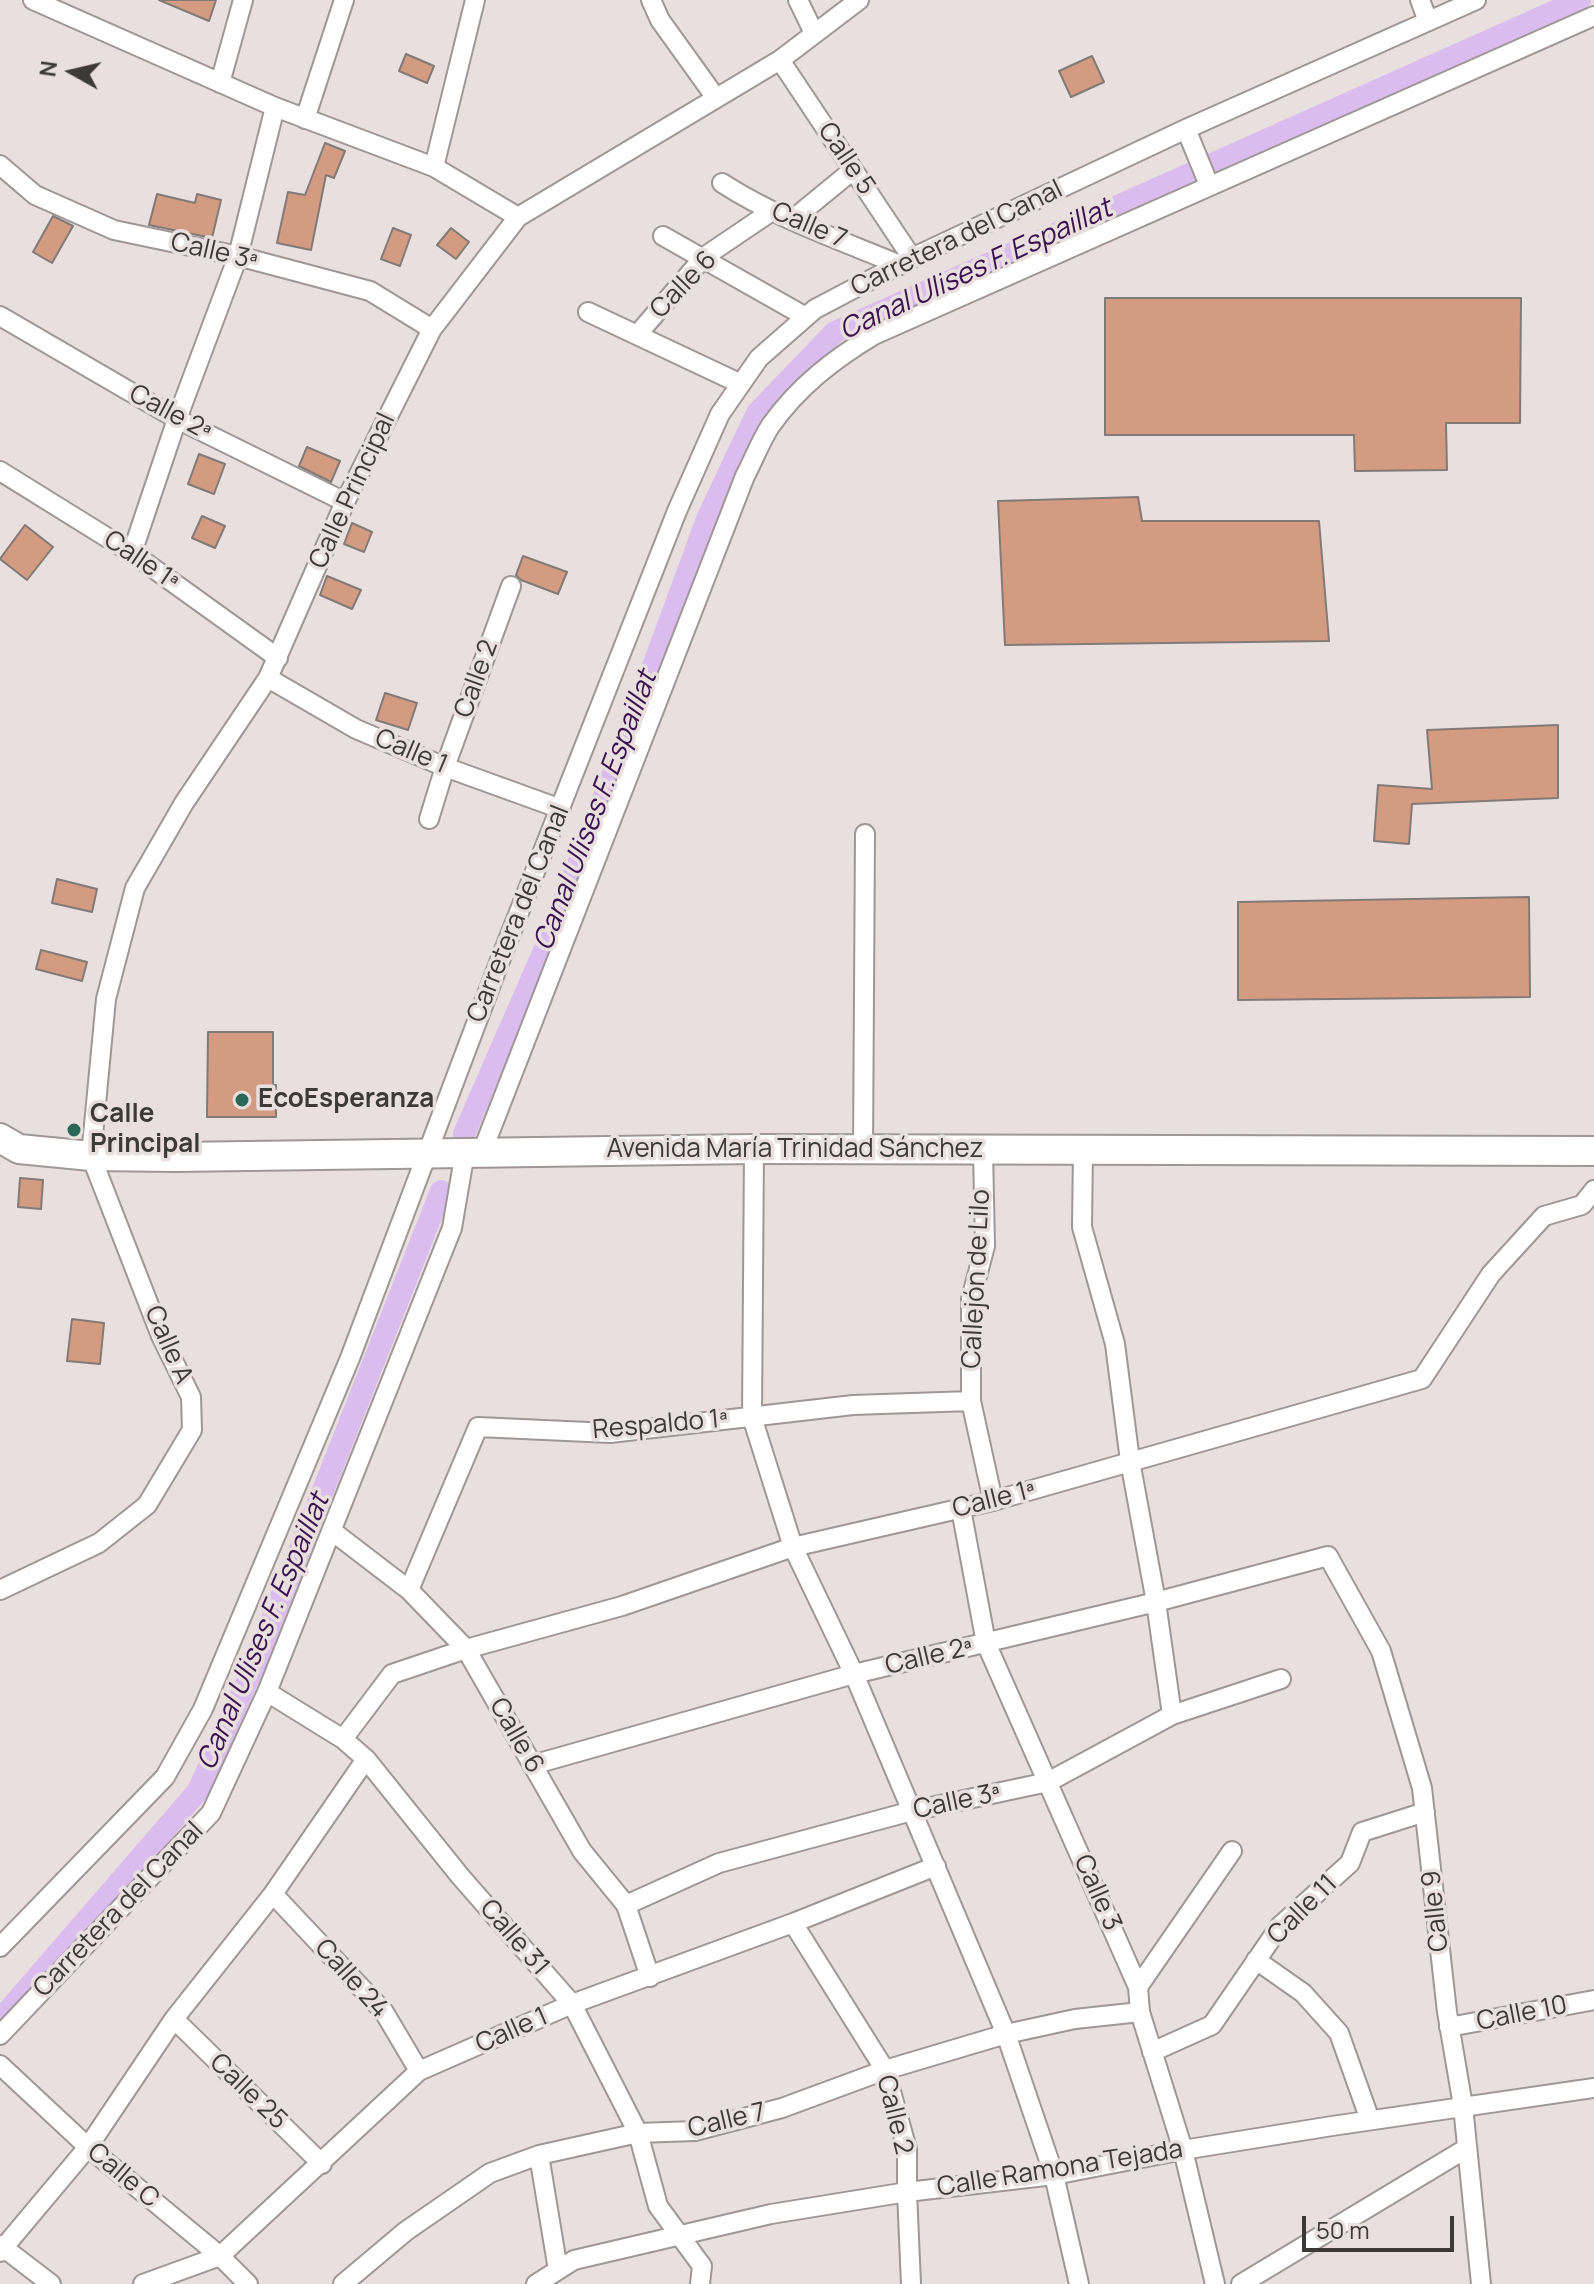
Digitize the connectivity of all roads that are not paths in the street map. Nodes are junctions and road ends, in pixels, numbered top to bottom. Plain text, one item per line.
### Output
1 (33, 0) edge
2 (243, 0) edge
3 (344, 0) edge
4 (475, 0) edge
5 (651, 0) edge
6 (798, 0) edge
7 (859, 0) edge
8 (1420, 0) edge
9 (1476, 0) edge
10 (1594, 16) edge
11 (1428, 21) junction
12 (814, 33) junction
13 (780, 60) junction
14 (220, 83) junction
15 (716, 98) junction
16 (275, 107) junction
17 (305, 119) junction
18 (1186, 129) junction
19 (0, 165) edge
20 (434, 167) junction
21 (853, 170) junction
22 (1207, 180) junction
23 (722, 183) dead end
24 (772, 211) junction
25 (518, 217) junction
26 (792, 220) junction
27 (663, 236) dead end
28 (238, 256) junction
29 (704, 257) junction
30 (906, 261) junction
31 (588, 312) dead end
32 (0, 316) edge
33 (806, 317) junction
34 (432, 329) junction
35 (637, 335) junction
36 (741, 384) junction
37 (177, 419) junction
38 (0, 471) edge
39 (345, 502) junction
40 (132, 553) junction
41 (511, 586) dead end
42 (278, 658) junction
43 (268, 678) junction
44 (445, 767) junction
45 (561, 809) junction
46 (429, 819) dead end
47 (865, 834) dead end
48 (6, 1146) edge
49 (754, 1149) junction
50 (863, 1150) junction
51 (983, 1150) junction
52 (1083, 1150) junction
53 (1594, 1151) edge
54 (474, 1152) junction
55 (425, 1154) junction
56 (91, 1156) junction
57 (1594, 1190) edge
58 (971, 1401) junction
59 (752, 1417) junction
60 (1130, 1461) junction
61 (993, 1501) junction
62 (961, 1509) junction
63 (332, 1531) junction
64 (793, 1547) junction
65 (1328, 1556) joint
66 (0, 1590) edge
67 (409, 1590) junction
68 (1156, 1602) junction
69 (986, 1643) junction
70 (466, 1649) junction
71 (854, 1674) junction
72 (1281, 1679) dead end
73 (267, 1692) junction
74 (1172, 1715) junction
75 (343, 1739) junction
76 (366, 1759) junction
77 (532, 1765) junction
78 (1048, 1782) junction
79 (912, 1811) junction
80 (1425, 1812) junction
81 (1232, 1851) dead end
82 (936, 1866) junction
83 (273, 1894) junction
84 (626, 1905) junction
85 (793, 1923) junction
86 (0, 1947) edge
87 (1256, 1960) junction
88 (650, 1977) junction
89 (1138, 1987) junction
90 (1594, 2000) edge
91 (572, 2004) junction
92 (1140, 2012) junction
93 (174, 2019) junction
94 (1449, 2027) junction
95 (1006, 2034) junction
96 (0, 2035) edge
97 (1152, 2052) junction
98 (0, 2065) edge
99 (885, 2070) junction
100 (419, 2071) junction
101 (1594, 2088) edge
102 (1463, 2106) junction
103 (1370, 2120) junction
104 (638, 2133) junction
105 (88, 2147) junction
106 (1467, 2148) junction
107 (1183, 2150) junction
108 (539, 2155) junction
109 (322, 2164) junction
110 (1054, 2175) junction
111 (907, 2192) junction
112 (680, 2237) junction
113 (1, 2249) edge
114 (220, 2256) junction
115 (558, 2270) junction
116 (51, 2284) edge
117 (143, 2284) edge
118 (248, 2284) edge
119 (343, 2284) edge
120 (536, 2284) edge
121 (700, 2284) edge
122 (911, 2284) edge
123 (1079, 2284) edge
124 (1215, 2284) edge
125 (1241, 2284) edge
126 (1481, 2284) edge

1 - 14 street
2 - 14 street
3 - 17 street
4 - 20 street
5 - 15 street
6 - 12 street
7 - 12 street, Calle Principal
8 - 11 street
9 - 11 street, Carretera del Canal
10 - 22 street, Carretera del Canal
11 - 18 street, Carretera del Canal
12 - 13 street, Calle Principal
13 - 15 street, Calle Principal
13 - 21 street, Calle 5
14 - 16 street
15 - 25 street, Calle Principal
16 - 17 street
16 - 28 street
17 - 20 street
18 - 22 street
18 - 30 street, Carretera del Canal
19 - 28 street, Calle 3ª
20 - 25 street
21 - 26 street
21 - 30 street, Calle 5
22 - 54 street, Carretera del Canal
23 - 24 street, Calle 7
24 - 26 street, Calle 7
24 - 29 street, Calle 6
25 - 34 street, Calle Principal
26 - 30 street, Calle 7
27 - 29 street
28 - 34 street, Calle 3ª
28 - 37 street
29 - 33 street
29 - 35 street, Calle 6
30 - 33 street, Carretera del Canal
31 - 35 street
32 - 37 street, Calle 2ª
33 - 36 street, Carretera del Canal
34 - 39 street, Calle Principal
35 - 36 street
36 - 45 street, Carretera del Canal
37 - 39 street, Calle 2ª
37 - 40 street
38 - 40 street, Calle 1ª
39 - 42 street, Calle Principal
40 - 42 street, Calle 1ª
41 - 44 street, Calle 2
42 - 43 street, Calle Principal
43 - 44 street, Calle 1
43 - 56 street, Calle Principal
44 - 45 street, Calle 1
44 - 46 street, Calle 2
45 - 55 street, Carretera del Canal
47 - 50 street
48 - 56 main road, Avenida María Trinidad Sánchez
49 - 50 main road, Avenida María Trinidad Sánchez
49 - 54 main road, Avenida María Trinidad Sánchez
49 - 59 street
50 - 51 main road, Avenida María Trinidad Sánchez
51 - 52 main road, Avenida María Trinidad Sánchez
51 - 58 street, Callejón de Lilo
52 - 53 main road, Avenida María Trinidad Sánchez
52 - 60 street
54 - 55 main road, Avenida María Trinidad Sánchez
54 - 63 street, Carretera del Canal
55 - 56 main road, Avenida María Trinidad Sánchez
55 - 86 street, Carretera del Canal
56 - 66 street, Calle A
57 - 60 street, Calle 1ª
58 - 59 street, Respaldo 1ª
58 - 61 street, Callejón de Lilo
59 - 64 street
59 - 67 street, Respaldo 1ª
60 - 61 street, Calle 1ª
60 - 68 street
61 - 62 street, Calle 1ª
62 - 64 street, Calle 1ª
62 - 69 street, Calle 3
63 - 67 street, Calle 6
63 - 73 street, Carretera del Canal
64 - 70 street, Calle 1ª
64 - 71 street
65 - 68 street, Calle 2ª
65 - 80 street, Calle 9
67 - 70 street, Calle 6
68 - 69 street, Calle 2ª
68 - 74 street
69 - 71 street, Calle 2ª
69 - 78 street, Calle 3
70 - 75 street, Calle 1ª
70 - 77 street, Calle 6
71 - 77 street, Calle 2ª
71 - 79 street
72 - 74 street, Calle 3ª
73 - 75 street, Calle 31
73 - 96 street, Carretera del Canal
74 - 78 street, Calle 3ª
75 - 76 street, Calle 31
76 - 83 street
76 - 91 street, Calle 31
77 - 84 street, Calle 6
78 - 79 street, Calle 3ª
78 - 89 street, Calle 3
79 - 82 street
79 - 84 street, Calle 3ª
80 - 87 street, Calle 11
80 - 94 street, Calle 9
81 - 89 street
82 - 85 street, Calle 1
82 - 95 street
83 - 93 street
83 - 100 street, Calle 24
84 - 88 street, Calle 6
85 - 88 street, Calle 1
85 - 99 street, Calle 2
87 - 97 street, Calle 11
87 - 103 street
88 - 91 street, Calle 1
89 - 92 street, Calle 3
90 - 94 street, Calle 10
91 - 100 street, Calle 1
91 - 104 street, Calle 31
92 - 95 street, Calle 7
92 - 97 street, Calle 3
93 - 105 street
93 - 109 street, Calle 25
94 - 102 street, Calle 9
95 - 99 street, Calle 7
95 - 110 street
97 - 107 street, Calle 3
98 - 105 street, Calle C
99 - 104 street, Calle 7
99 - 111 street, Calle 2
100 - 109 street, Calle 1
101 - 102 street, Calle Ramona Tejada
102 - 103 street, Calle Ramona Tejada
102 - 106 street, Calle 9
103 - 107 street, Calle Ramona Tejada
104 - 108 street, Calle 7
104 - 112 street, Calle 31
105 - 113 street
105 - 114 street, Calle C
106 - 125 street
106 - 126 street, Calle 9
107 - 110 street, Calle Ramona Tejada
107 - 124 street, Calle 3
108 - 115 street
108 - 119 street, Calle 7
109 - 114 street, Calle 1
110 - 111 street, Calle Ramona Tejada
110 - 123 street
111 - 112 street, Calle Ramona Tejada
111 - 122 street, Calle 2
112 - 115 street, Calle Ramona Tejada
112 - 121 street, Calle 31
113 - 116 street
114 - 117 street, Calle 1
114 - 118 street, Calle C
115 - 120 street, Calle Ramona Tejada

